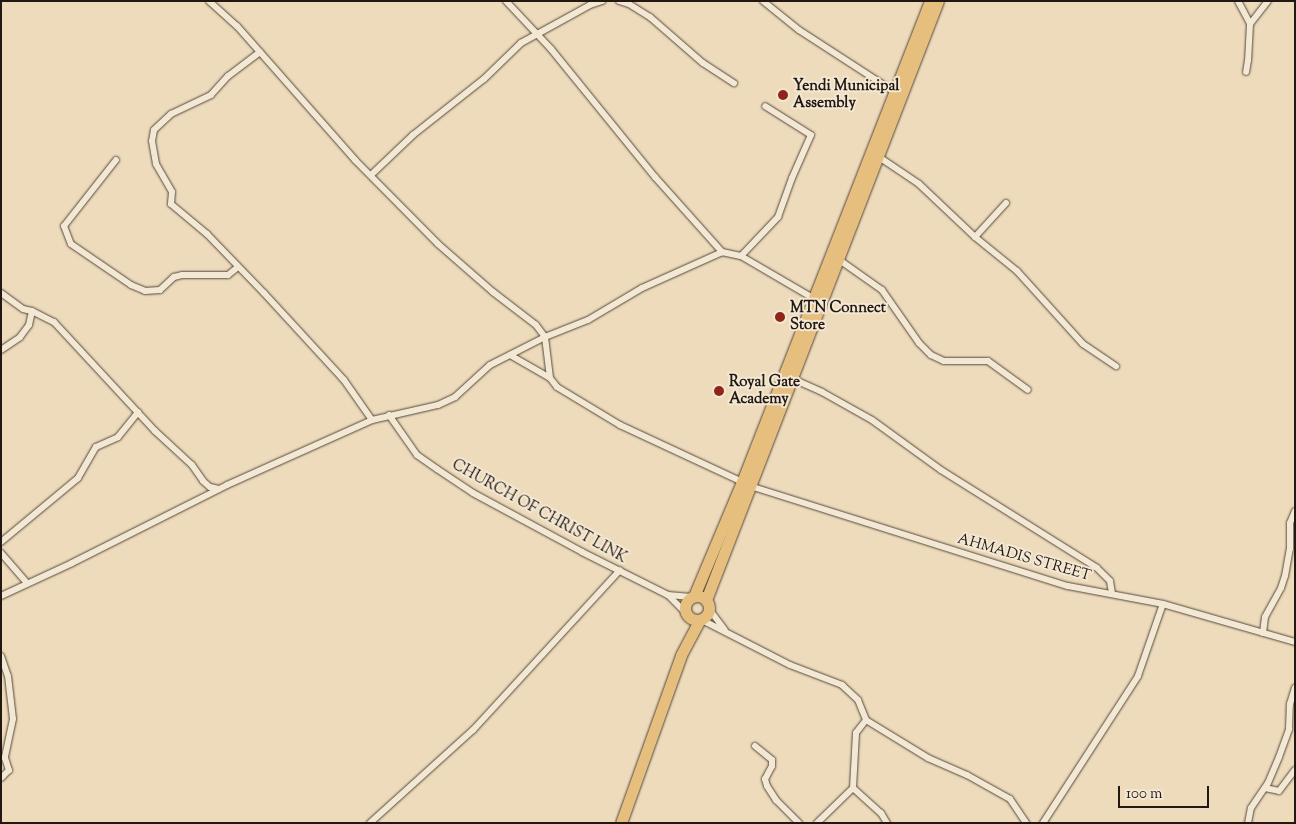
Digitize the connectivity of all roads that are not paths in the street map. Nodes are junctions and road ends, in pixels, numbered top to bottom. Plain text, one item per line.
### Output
1 (209, 1) edge
2 (506, 1) edge
3 (602, 1) edge
4 (620, 1) edge
5 (763, 1) edge
6 (930, 1) edge
7 (938, 1) edge
8 (1238, 1) edge
9 (1268, 1) edge
10 (1250, 24) junction
11 (535, 33) junction
12 (260, 52) junction
13 (1246, 72) dead end
14 (734, 83) dead end
15 (898, 94) junction
16 (765, 106) dead end
17 (878, 157) junction
18 (116, 160) dead end
19 (371, 175) junction
20 (1006, 204) dead end
21 (975, 237) junction
22 (722, 252) junction
23 (741, 256) junction
24 (838, 259) junction
25 (238, 267) junction
26 (1, 294) edge
27 (813, 298) junction
28 (32, 311) junction
29 (545, 337) junction
30 (1, 350) edge
31 (510, 355) junction
32 (1116, 366) dead end
33 (550, 378) junction
34 (792, 379) junction
35 (1028, 390) dead end
36 (138, 412) junction
37 (389, 416) junction
38 (372, 420) junction
39 (746, 484) junction
40 (219, 489) junction
41 (1295, 511) edge
42 (1, 542) edge
43 (1, 553) edge
44 (620, 570) junction
45 (27, 583) junction
46 (1112, 594) junction
47 (668, 595) junction
48 (1, 596) edge
49 (693, 597) junction
50 (1164, 604) junction
51 (708, 605) junction
52 (686, 614) junction
53 (700, 620) junction
54 (726, 630) junction
55 (1263, 633) junction
56 (1295, 642) edge
57 (681, 655) junction
58 (1, 656) edge
59 (1295, 688) edge
60 (866, 720) junction
61 (755, 746) dead end
62 (1295, 770) edge
63 (1, 778) edge
64 (853, 788) junction
65 (1265, 788) junction
66 (370, 823) edge
67 (621, 823) edge
68 (799, 823) edge
69 (817, 823) edge
70 (887, 823) edge
71 (1026, 823) edge
72 (1043, 823) edge
73 (1248, 823) edge

1 - 12 street
2 - 11 street
3 - 11 street
4 - 14 street
5 - 15 street
6 - 15 highway
7 - 15 highway
8 - 10 street
9 - 10 street
10 - 13 street
11 - 19 street
11 - 22 street
12 - 19 street
12 - 25 street
15 - 17 highway
15 - 27 highway
16 - 23 street
17 - 21 street
17 - 24 highway
18 - 25 street
19 - 29 street
20 - 21 street
21 - 32 street
22 - 23 street
22 - 29 street
23 - 27 street
24 - 34 highway
24 - 35 street
25 - 38 street
26 - 28 street
27 - 39 highway
28 - 30 street
28 - 36 street
29 - 31 street
29 - 33 street
31 - 33 street, AHMADIS STREET
31 - 37 street
33 - 39 street, AHMADIS STREET
34 - 39 highway
34 - 46 street
36 - 40 street
36 - 42 street
37 - 38 street
37 - 44 street, CHURCH OF CHRIST LINK
38 - 40 street
39 - 46 street, AHMADIS STREET
39 - 49 highway
39 - 51 highway
40 - 45 street
41 - 55 street
43 - 45 street
44 - 47 street, CHURCH OF CHRIST LINK
44 - 66 street
45 - 48 street
46 - 50 street, AHMADIS STREET
47 - 49 street, CHURCH OF CHRIST LINK
47 - 52 street, CHURCH OF CHRIST LINK
49 - 51 highway
49 - 52 highway
50 - 55 street, AHMADIS STREET
50 - 72 street
51 - 53 highway
51 - 54 street
52 - 53 highway
52 - 57 highway
53 - 54 street
53 - 57 highway
54 - 60 street
55 - 56 street, AHMADIS STREET
57 - 67 highway
58 - 63 street
59 - 65 street
60 - 64 street
60 - 71 street
61 - 68 street
62 - 65 street
64 - 69 street
64 - 70 street
65 - 73 street

